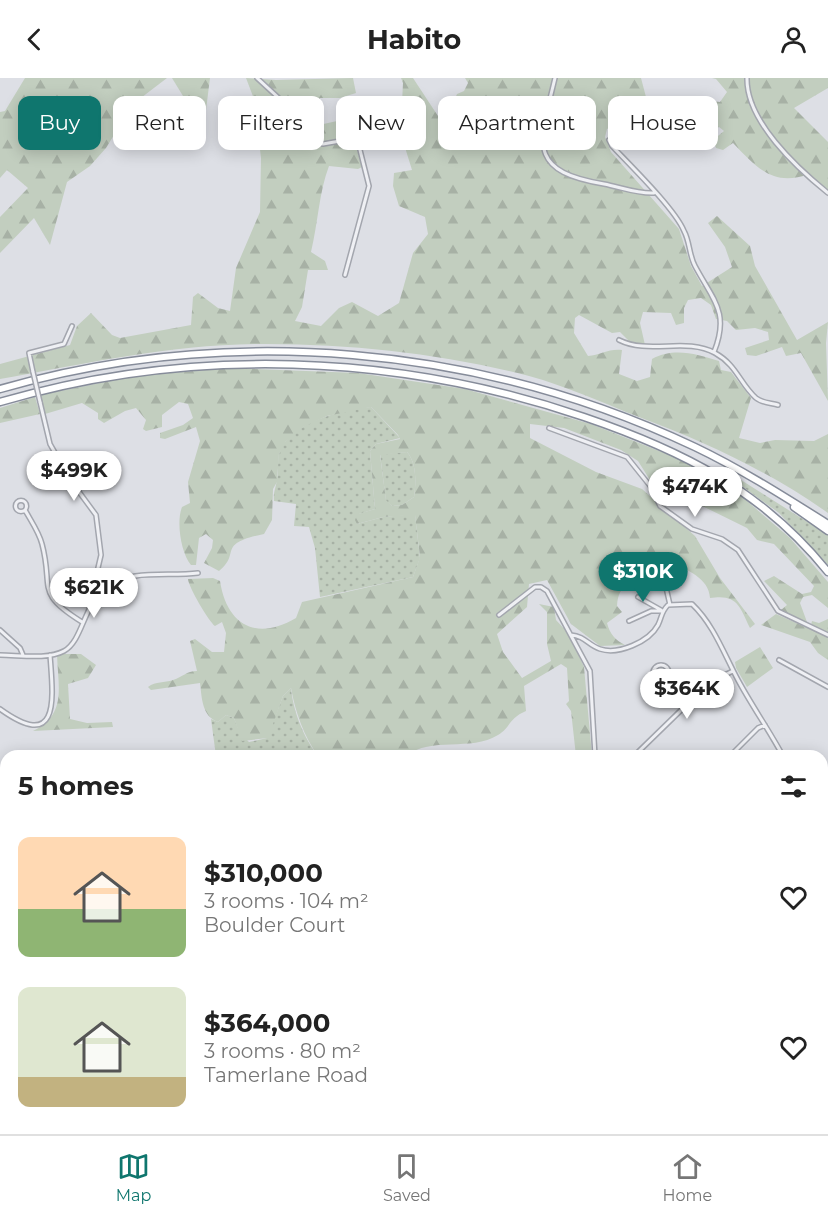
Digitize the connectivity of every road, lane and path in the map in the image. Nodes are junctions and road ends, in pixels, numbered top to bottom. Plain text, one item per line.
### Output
1 (257, 78) edge
2 (555, 78) edge
3 (747, 78) edge
4 (616, 150) edge
5 (654, 193) junction
6 (828, 193) edge
7 (345, 274) dead end
8 (72, 326) dead end
9 (619, 340) dead end
10 (714, 352) junction
11 (0, 389) edge
12 (0, 402) edge
13 (778, 405) dead end
14 (549, 428) dead end
15 (790, 502) junction
16 (25, 510) dead end
17 (828, 524) edge
18 (828, 531) edge
19 (828, 572) edge
20 (198, 573) dead end
21 (665, 583) dead end
22 (638, 597) dead end
23 (90, 604) junction
24 (670, 605) junction
25 (663, 610) junction
26 (499, 615) dead end
27 (629, 621) dead end
28 (82, 622) junction
29 (0, 630) edge
30 (572, 635) junction
31 (828, 635) edge
32 (0, 655) edge
33 (23, 655) junction
34 (50, 655) junction
35 (779, 660) dead end
36 (733, 670) junction
37 (667, 677) junction
38 (828, 687) edge
39 (691, 701) junction
40 (0, 709) edge
41 (765, 725) junction
42 (595, 750) edge
43 (640, 750) edge
44 (736, 750) edge
45 (780, 750) edge
46 (165, 1134) edge
47 (170, 1134) edge

1 - 7 street
2 - 5 street
3 - 6 street
4 - 5 street
5 - 10 street
8 - 23 street, bridge
9 - 10 street
10 - 13 street
11 - 15 highway
12 - 19 highway
14 - 31 street
15 - 17 highway
15 - 18 highway
16 - 28 street
20 - 23 street
21 - 24 street
22 - 25 street
23 - 28 street
24 - 25 street
24 - 36 street
25 - 27 street
25 - 30 street
26 - 30 street
28 - 34 street
29 - 33 street
30 - 42 street
32 - 33 street
33 - 34 street
34 - 40 street
35 - 38 street
36 - 39 street
36 - 41 street
37 - 37 street
37 - 39 street
39 - 43 street
41 - 44 street
41 - 45 street
46 - 47 street

